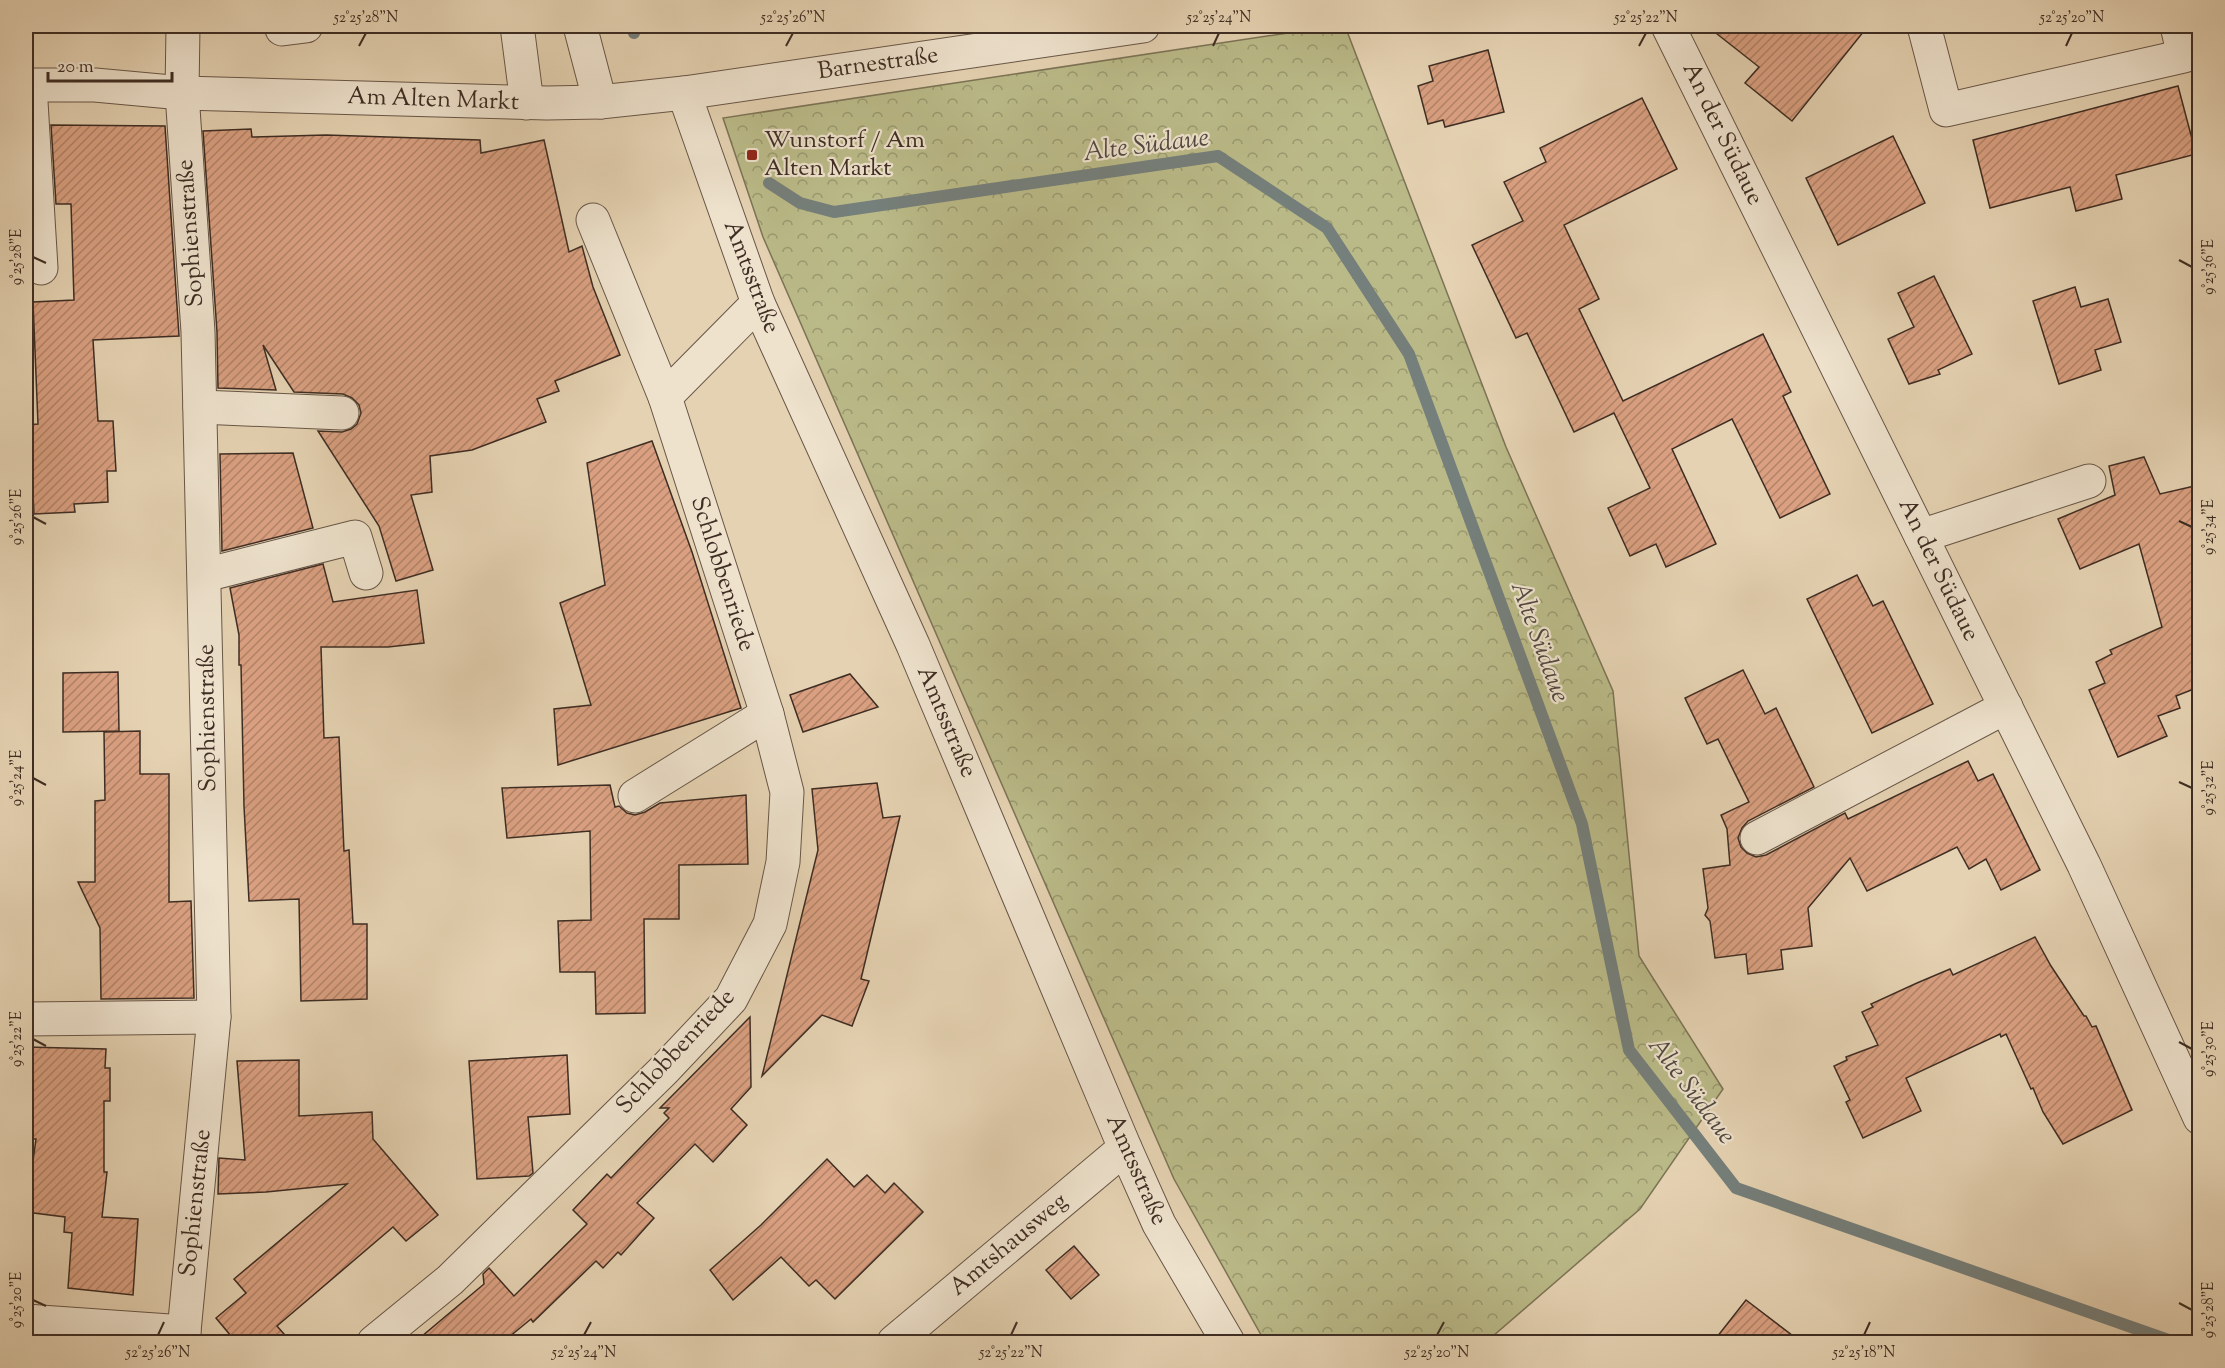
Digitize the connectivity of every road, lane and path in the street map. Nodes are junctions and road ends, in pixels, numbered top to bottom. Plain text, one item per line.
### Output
1 (183, 26) edge
2 (517, 26) edge
3 (580, 26) edge
4 (1143, 26) edge
5 (1668, 26) edge
6 (1924, 26) edge
7 (2176, 26) edge
8 (990, 36) edge
9 (28, 85) edge
10 (182, 93) junction
11 (684, 93) junction
12 (527, 102) junction
13 (600, 102) junction
14 (593, 220) dead end
15 (41, 268) dead end
16 (758, 303) junction
17 (666, 397) junction
18 (200, 407) junction
19 (342, 413) dead end
20 (2089, 481) dead end
21 (1921, 536) junction
22 (366, 573) dead end
23 (205, 575) junction
24 (2006, 707) junction
25 (767, 714) junction
26 (635, 796) dead end
27 (1757, 838) dead end
28 (214, 1017) junction
29 (26, 1019) edge
30 (2199, 1118) edge
31 (1125, 1148) junction
32 (26, 1321) edge
33 (183, 1337) edge
34 (374, 1342) edge
35 (894, 1342) edge
36 (1228, 1342) edge

1 - 10 street
2 - 12 street
3 - 13 street
4 - 8 street, Barnestraße
5 - 21 street, An der Südaue
6 - 7 street
8 - 11 street, Barnestraße
9 - 10 street, Am Alten Markt
9 - 15 street
10 - 12 street, Am Alten Markt
10 - 18 street, Sophienstraße
11 - 13 street, Am Alten Markt
11 - 16 street, Amtsstraße
12 - 13 street, Am Alten Markt
14 - 17 street, Schlobbenriede
16 - 17 street
16 - 31 street, Amtsstraße
17 - 25 street, Schlobbenriede
18 - 19 street
18 - 23 street, Sophienstraße
20 - 21 street
21 - 24 street, An der Südaue
22 - 23 street
23 - 28 street, Sophienstraße
24 - 27 street
24 - 30 street, An der Südaue
25 - 26 street
25 - 34 street, Schlobbenriede
28 - 29 street
28 - 33 street, Sophienstraße
31 - 35 street, Amtshausweg
31 - 36 street, Amtsstraße
32 - 33 street

